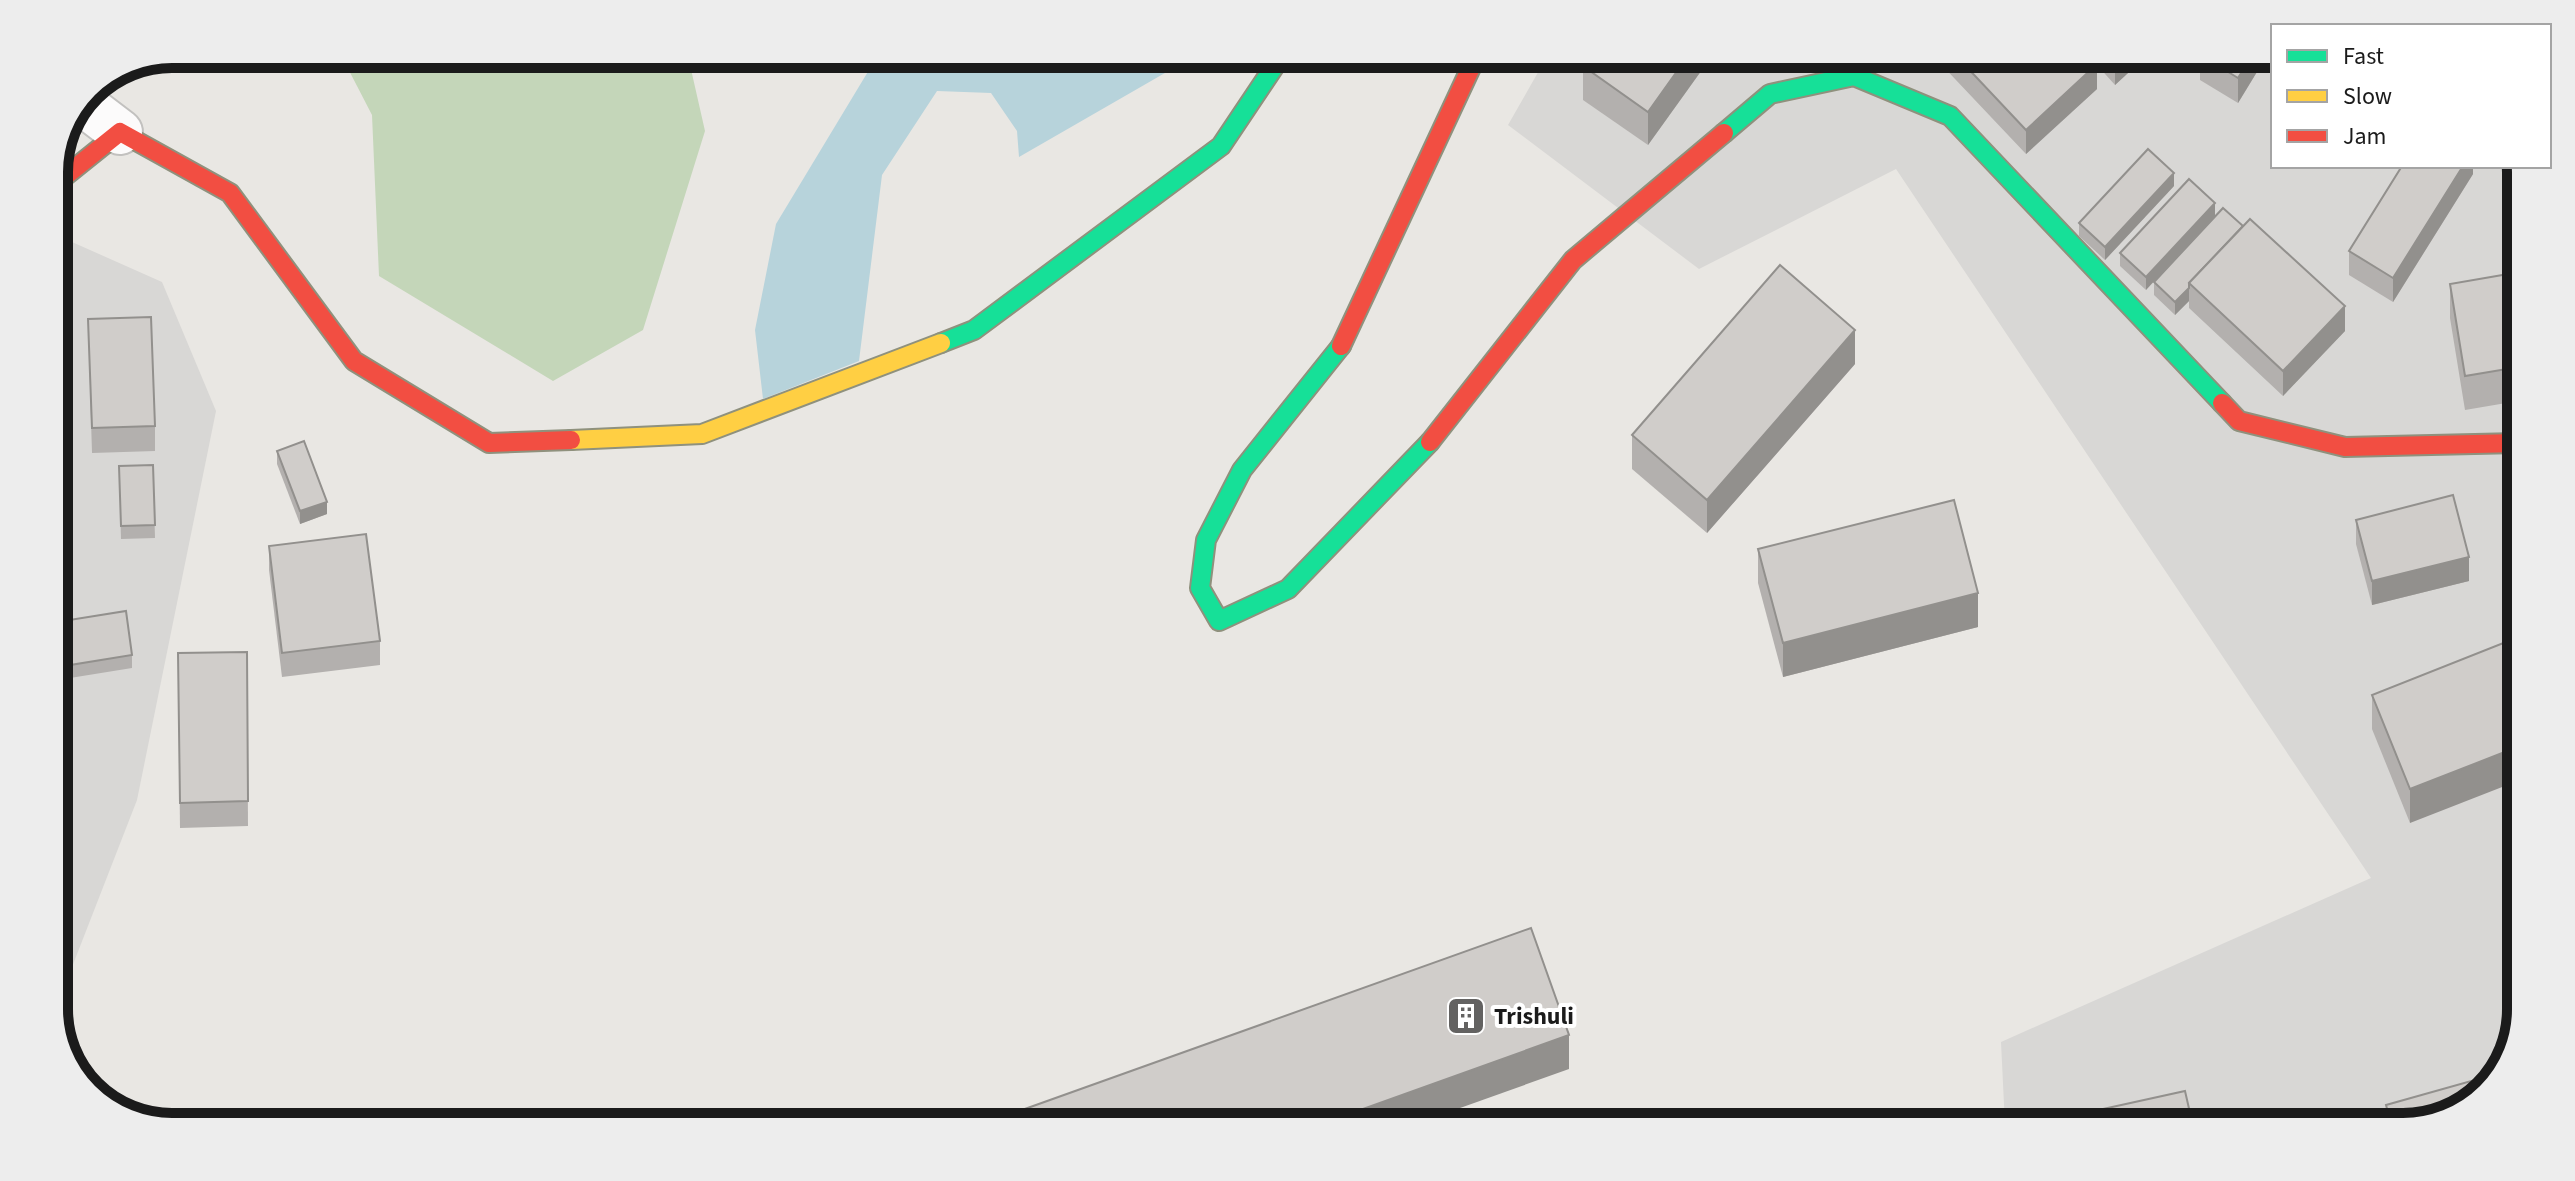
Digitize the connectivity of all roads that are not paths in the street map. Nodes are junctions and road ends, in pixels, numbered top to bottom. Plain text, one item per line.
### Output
1 (1273, 68) edge
2 (1471, 68) edge
3 (90, 109) edge
4 (120, 132) junction
5 (68, 174) edge
6 (2507, 443) edge

1 - 4 street
2 - 6 street
3 - 4 street
4 - 5 street

